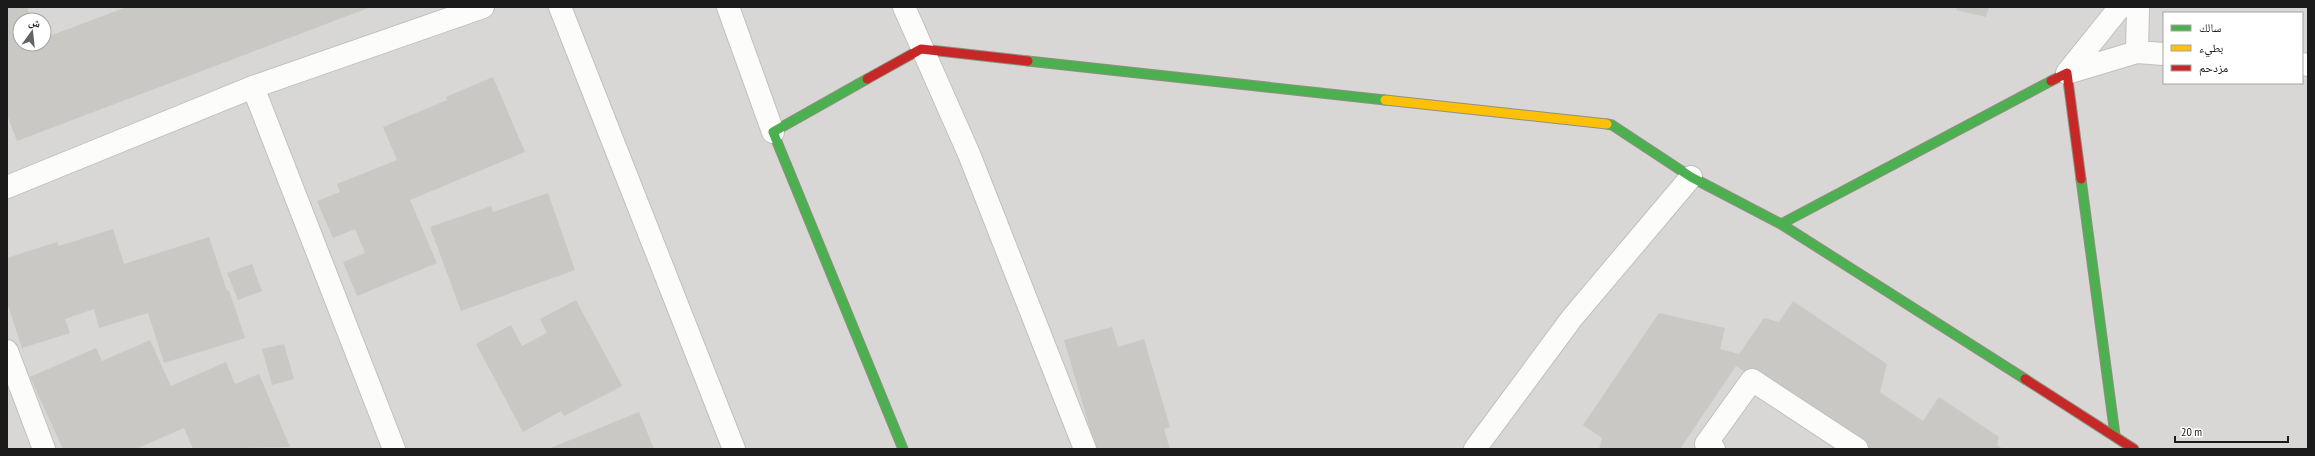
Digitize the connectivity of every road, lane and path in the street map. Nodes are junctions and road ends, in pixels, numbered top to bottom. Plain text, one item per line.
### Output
1 (483, 7) edge
2 (560, 7) edge
3 (728, 7) edge
4 (904, 7) edge
5 (2120, 7) edge
6 (2138, 7) edge
7 (921, 49) junction
8 (2137, 52) junction
9 (2163, 54) edge
10 (2067, 73) junction
11 (253, 88) junction
12 (773, 132) junction
13 (1691, 177) junction
14 (7, 187) edge
15 (1781, 224) junction
16 (7, 351) edge
17 (2115, 436) junction
18 (44, 449) edge
19 (394, 449) edge
20 (734, 449) edge
21 (903, 449) edge
22 (1085, 449) edge
23 (1475, 449) edge
24 (1714, 449) edge
25 (1857, 449) edge
26 (2134, 449) edge

1 - 11 street
2 - 20 street
3 - 12 street
4 - 7 street
5 - 10 street
6 - 8 street
7 - 12 street
7 - 13 street
7 - 22 street
8 - 9 street
8 - 10 street
10 - 15 street
10 - 17 street
11 - 14 street
11 - 19 street
12 - 21 street
13 - 15 street
13 - 23 street
15 - 17 street
16 - 18 street
17 - 26 street
24 - 25 street

